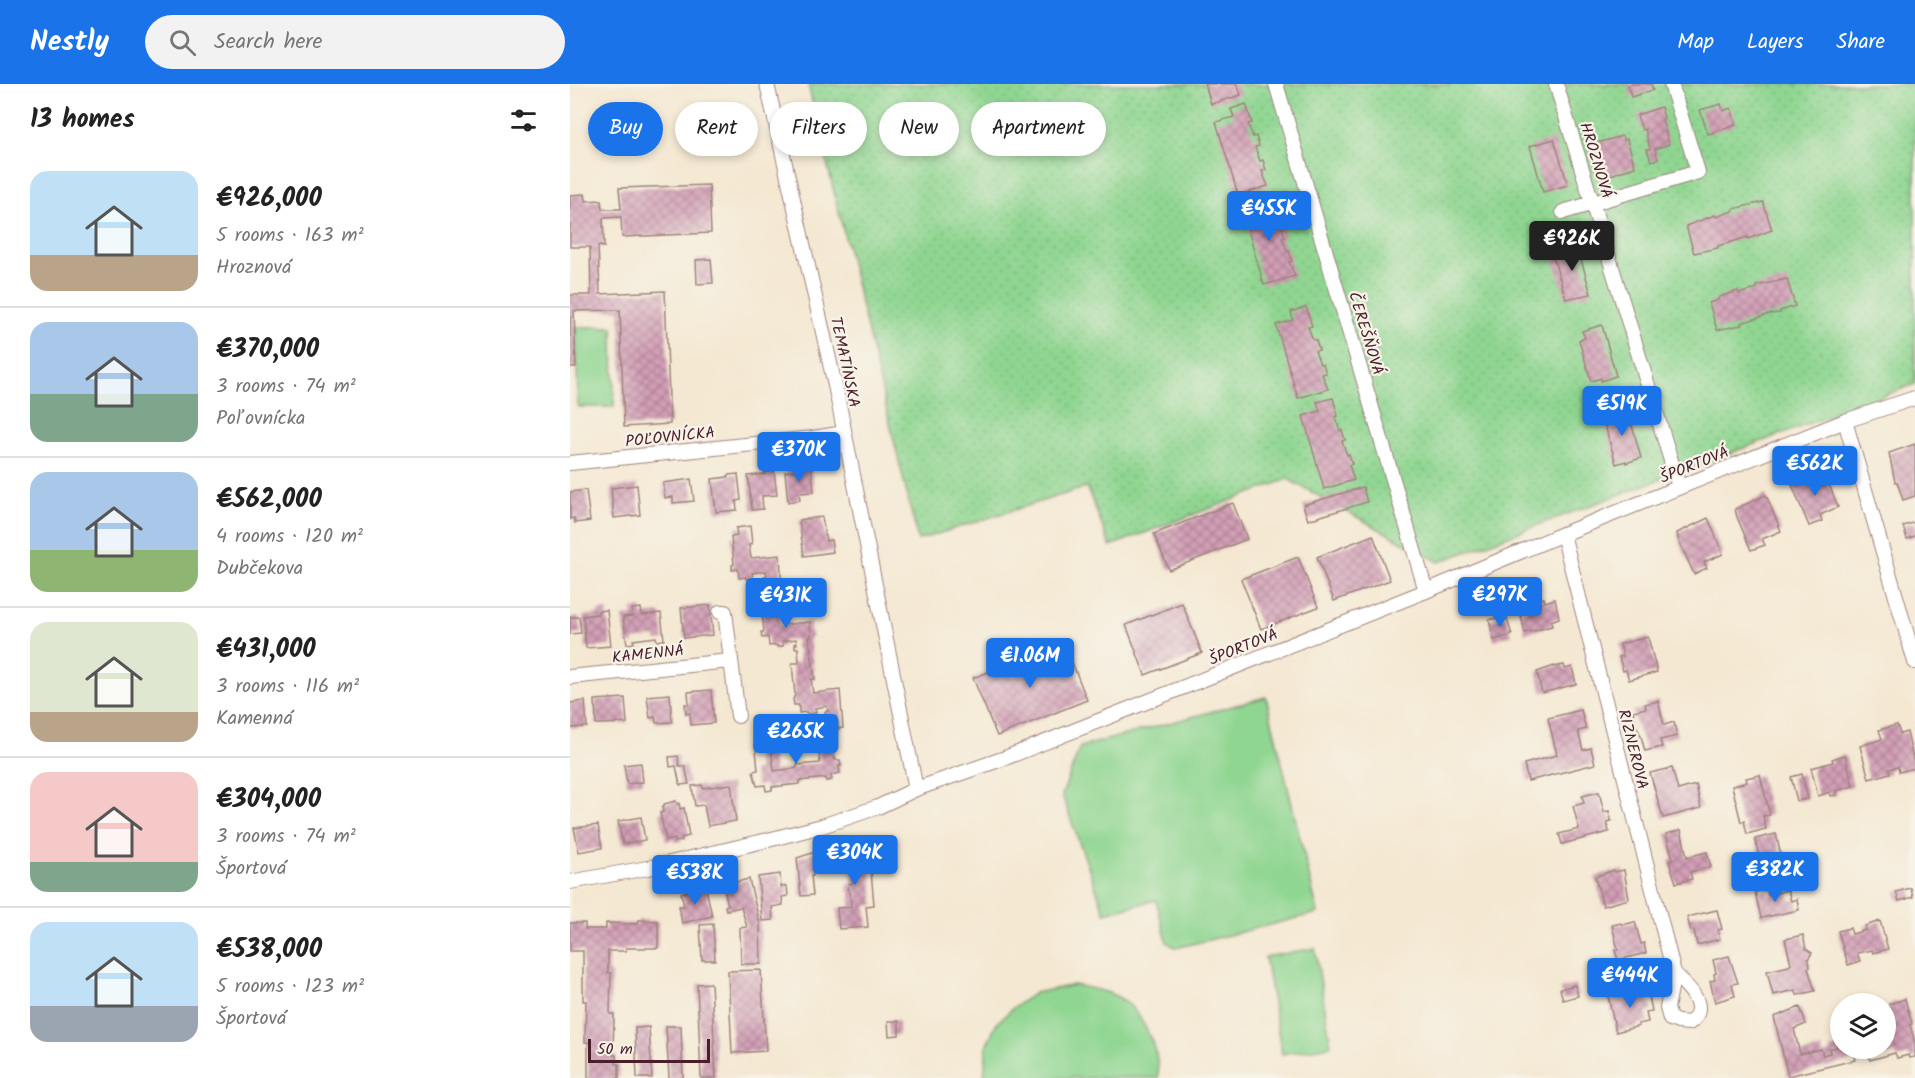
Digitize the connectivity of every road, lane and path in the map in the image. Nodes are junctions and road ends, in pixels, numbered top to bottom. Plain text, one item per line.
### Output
1 (767, 84) edge
2 (1276, 84) edge
3 (1556, 84) edge
4 (1671, 84) edge
5 (1593, 204) junction
6 (1563, 212) dead end
7 (1915, 398) edge
8 (1845, 421) junction
9 (844, 433) junction
10 (570, 463) edge
11 (1679, 487) junction
12 (1563, 534) junction
13 (1426, 591) junction
14 (720, 612) dead end
15 (730, 661) junction
16 (1915, 662) edge
17 (570, 677) edge
18 (738, 716) dead end
19 (916, 789) junction
20 (570, 882) edge
21 (1674, 973) dead end

1 - 9 street, TEMATÍNSKA
2 - 13 street, ČEREŠŇOVÁ
3 - 5 street, HROZNOVÁ
4 - 5 street
5 - 6 street
5 - 11 street, HROZNOVÁ
7 - 8 street, ŠPORTOVÁ
8 - 11 street, ŠPORTOVÁ
8 - 16 street
9 - 10 street, POĽOVNÍCKA
9 - 19 street, TEMATÍNSKA
11 - 12 street, ŠPORTOVÁ
12 - 13 street, ŠPORTOVÁ
12 - 21 street, RIZNEROVA
13 - 19 street, ŠPORTOVÁ
14 - 15 street
15 - 17 street, KAMENNÁ
15 - 18 street
19 - 20 street, ŠPORTOVÁ

